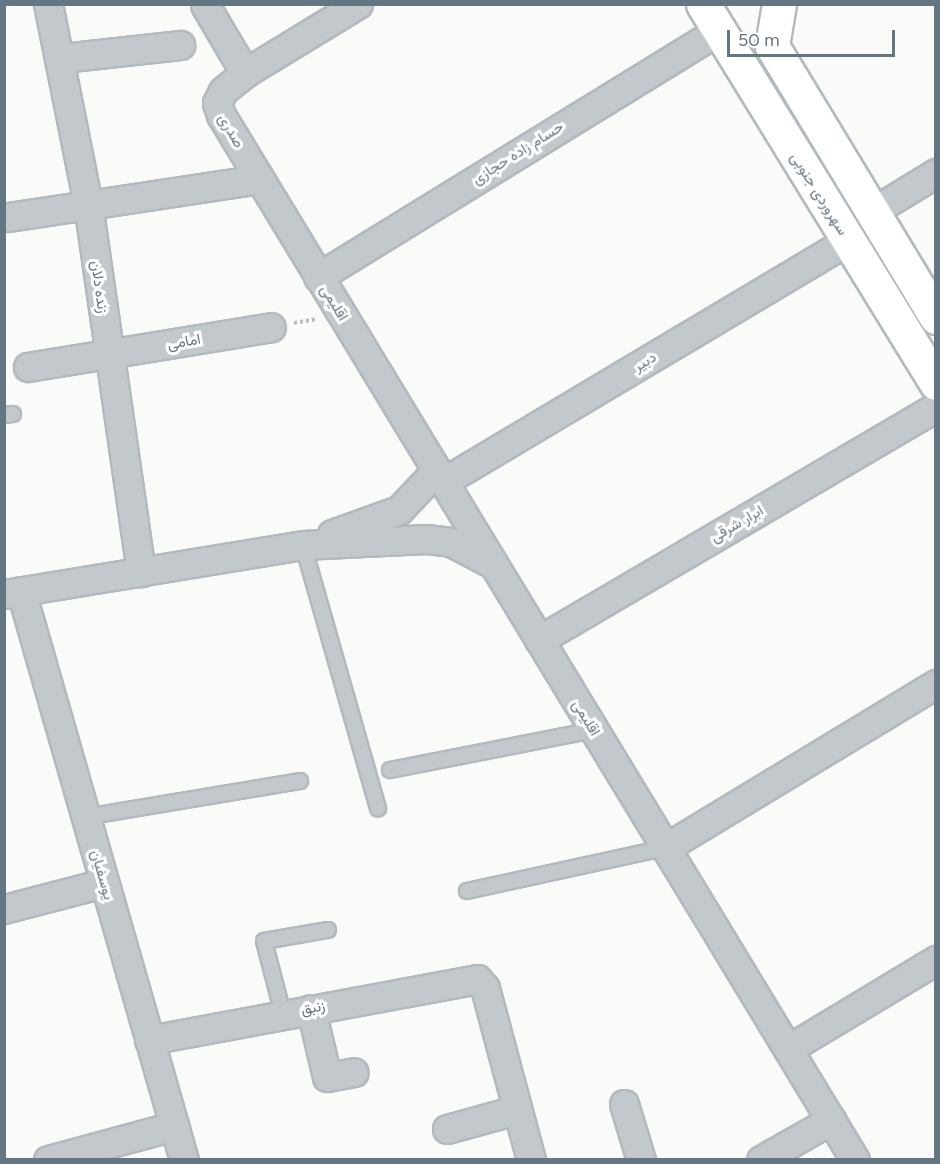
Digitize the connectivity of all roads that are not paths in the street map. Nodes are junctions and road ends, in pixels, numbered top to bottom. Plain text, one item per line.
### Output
1 (48, 4) edge
2 (358, 4) edge
3 (779, 4) edge
4 (205, 5) edge
5 (711, 17) edge
6 (180, 45) dead end
7 (62, 58) junction
8 (245, 73) junction
9 (936, 173) edge
10 (259, 179) junction
11 (88, 204) junction
12 (872, 212) junction
13 (9, 218) dead end
14 (848, 241) junction
15 (318, 277) junction
16 (936, 317) edge
17 (271, 327) road end
18 (109, 355) junction
19 (28, 368) dead end
20 (936, 383) edge
21 (936, 407) edge
22 (439, 477) junction
23 (303, 544) junction
24 (493, 564) junction
25 (141, 572) junction
26 (13, 593) edge
27 (539, 640) junction
28 (936, 684) edge
29 (594, 730) junction
30 (390, 770) dead end
31 (300, 781) dead end
32 (378, 809) dead end
33 (85, 817) junction
34 (665, 848) junction
35 (104, 883) junction
36 (467, 891) dead end
37 (4, 909) edge
38 (328, 930) dead end
39 (936, 960) edge
40 (311, 1009) junction
41 (283, 1014) junction
42 (149, 1040) junction
43 (788, 1049) junction
44 (354, 1072) dead end
45 (624, 1104) dead end
46 (516, 1110) junction
47 (831, 1120) junction
48 (174, 1126) junction
49 (447, 1128) dead end
50 (48, 1160) edge
51 (183, 1160) edge
52 (531, 1160) edge
53 (640, 1160) edge
54 (761, 1160) edge
55 (855, 1160) edge

1 - 7 street, زنده دلان
2 - 8 street, صدری
3 - 12 main road
4 - 8 street
5 - 14 main road, سهروردی جنوبی
5 - 15 street, حسام زاده حجازی
6 - 7 street
7 - 11 street, زنده دلان
8 - 10 street, صدری
9 - 12 street
10 - 11 street
10 - 15 street, صدری
11 - 13 street
11 - 18 street, زنده دلان
12 - 16 main road
14 - 20 main road, سهروردی جنوبی
14 - 22 street, دبیر
15 - 22 street, اقلیمی
17 - 18 street, امامی
18 - 19 street, امامی
18 - 25 street, زنده دلان
21 - 27 street, ابرار شرقی
22 - 23 street, دبیر
22 - 24 street, اقلیمی
23 - 24 street
23 - 25 street
23 - 32 lane
24 - 27 street, اقلیمی
25 - 26 street
26 - 33 street, یوسفیان
27 - 29 street, اقلیمی
28 - 34 street
29 - 30 lane
29 - 34 street, اقلیمی
31 - 33 lane
33 - 35 street, یوسفیان
34 - 36 lane
34 - 43 street, اقلیمی
35 - 37 street
35 - 42 street, یوسفیان
38 - 41 lane
39 - 43 street
40 - 41 street, زنبق
40 - 44 street
40 - 46 street, زنبق
41 - 42 street, زنبق
42 - 48 street, یوسفیان
43 - 47 street, اقلیمی
45 - 53 street
46 - 49 street
46 - 52 street
47 - 54 street
47 - 55 street, اقلیمی
48 - 50 street
48 - 51 street, یوسفیان

